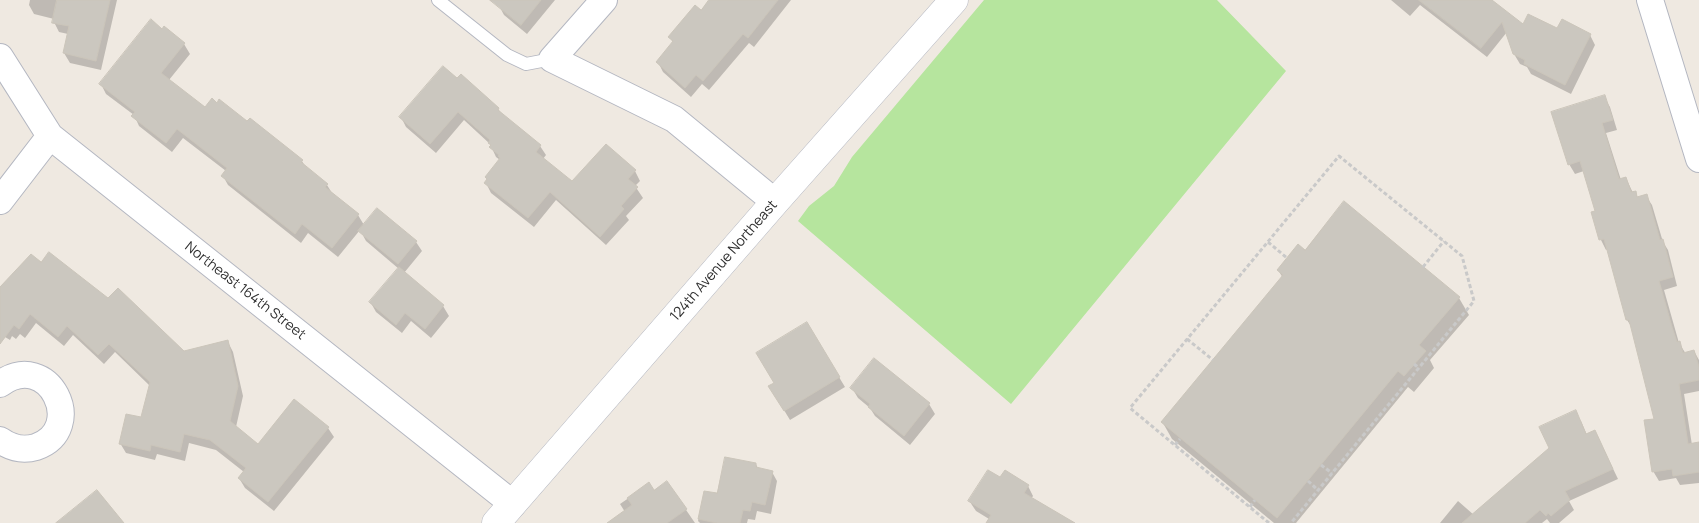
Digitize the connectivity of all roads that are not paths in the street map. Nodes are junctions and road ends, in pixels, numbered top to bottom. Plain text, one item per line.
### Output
1 (438, 0) edge
2 (604, 0) edge
3 (954, 0) edge
4 (1650, 0) edge
5 (0, 57) edge
6 (552, 59) junction
7 (50, 136) junction
8 (1699, 159) edge
9 (0, 201) edge
10 (775, 202) junction
11 (0, 384) edge
12 (0, 440) edge
13 (504, 513) edge

1 - 6 lane
2 - 6 street
3 - 10 street, 124th Avenue Northeast
4 - 8 street
5 - 7 street, Northeast 164th Street
6 - 10 street
7 - 9 street
7 - 13 street, Northeast 164th Street
10 - 13 street, 124th Avenue Northeast
11 - 12 street

